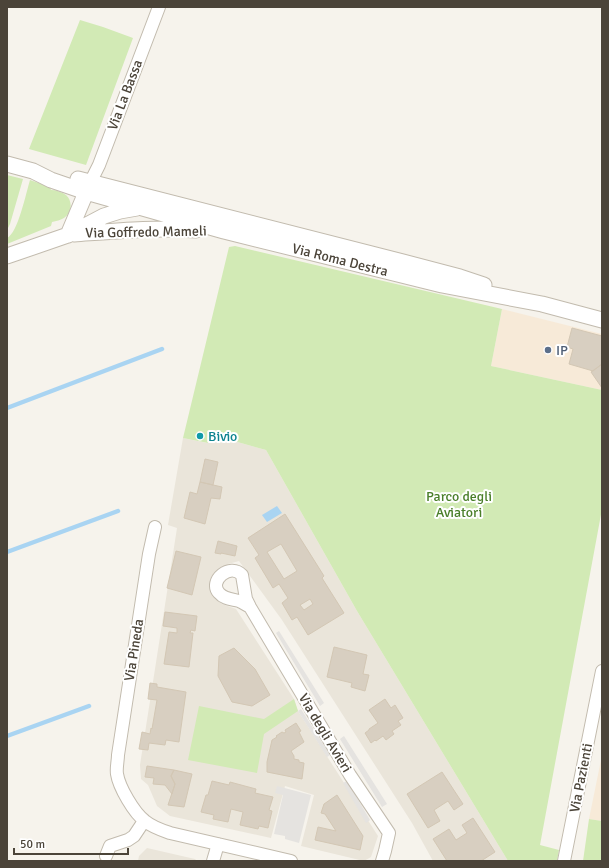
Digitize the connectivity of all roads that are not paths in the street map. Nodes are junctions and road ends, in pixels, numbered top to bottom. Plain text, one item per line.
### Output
1 (159, 7) edge
2 (7, 164) edge
3 (88, 187) junction
4 (140, 208) junction
5 (224, 231) junction
6 (68, 235) junction
7 (334, 244) junction
8 (7, 256) edge
9 (542, 304) junction
10 (602, 320) edge
11 (155, 527) dead end
12 (250, 607) dead end
13 (602, 671) edge
14 (144, 821) junction
15 (218, 844) junction
16 (106, 856) dead end
17 (213, 861) edge
18 (291, 861) edge
19 (382, 861) edge
20 (564, 861) edge

1 - 3 street, Via La Bassa
2 - 3 street, Via Roma Destra
3 - 4 street, Via Roma Destra
3 - 6 street, Via Goffredo Mameli
3 - 7 street, Via Roma Destra
4 - 5 street, Via Roma Destra
4 - 6 street, Via Goffredo Mameli
4 - 7 street, Via Roma Destra
5 - 6 street, Via Goffredo Mameli
5 - 9 street, Via Roma Destra
6 - 8 street, Via Goffredo Mameli
7 - 9 street, Via Roma Destra
9 - 10 street, Via Roma Destra
11 - 14 street, Via Pineda
12 - 19 street, Via degli Avieri
13 - 20 street, Via Pazienti
14 - 15 street
14 - 16 street
15 - 17 street
15 - 18 street

